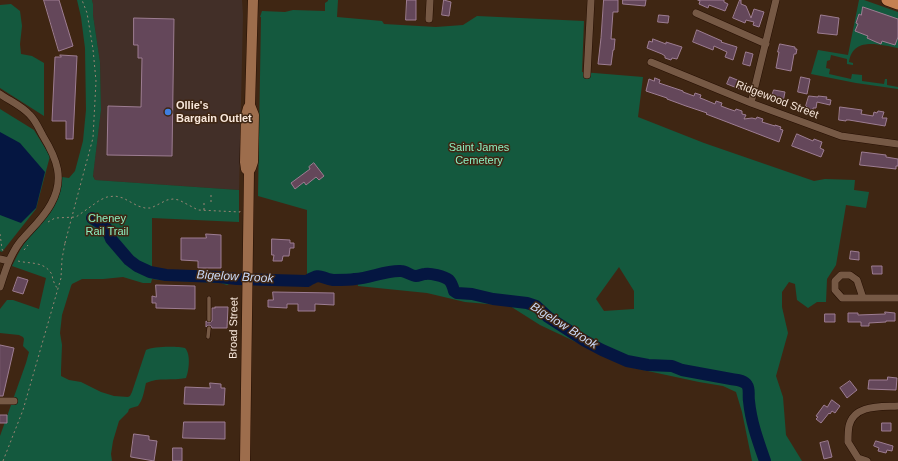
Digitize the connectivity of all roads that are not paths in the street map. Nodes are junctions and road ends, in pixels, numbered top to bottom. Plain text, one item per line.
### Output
1 (253, 0) edge
2 (430, 0) edge
3 (591, 0) edge
4 (776, 0) edge
5 (887, 0) edge
6 (898, 4) edge
7 (696, 13) dead end
8 (429, 19) dead end
9 (766, 44) junction
10 (651, 62) dead end
11 (587, 75) dead end
12 (0, 94) edge
13 (751, 103) junction
14 (898, 144) edge
15 (8, 259) edge
16 (0, 287) edge
17 (209, 298) dead end
18 (863, 298) dead end
19 (898, 298) edge
20 (209, 320) dead end
21 (209, 328) dead end
22 (208, 338) dead end
23 (0, 401) edge
24 (14, 401) dead end
25 (898, 406) edge
26 (245, 461) edge
27 (867, 461) edge

1 - 26 main road, Broad Street
2 - 8 street
3 - 11 street
4 - 9 street
5 - 6 main road
7 - 9 street
9 - 13 street
10 - 13 street, Ridgewood Street
12 - 15 street
13 - 14 street, Ridgewood Street
15 - 16 street
17 - 20 lane
18 - 19 street
21 - 22 lane
23 - 24 street
25 - 27 street

